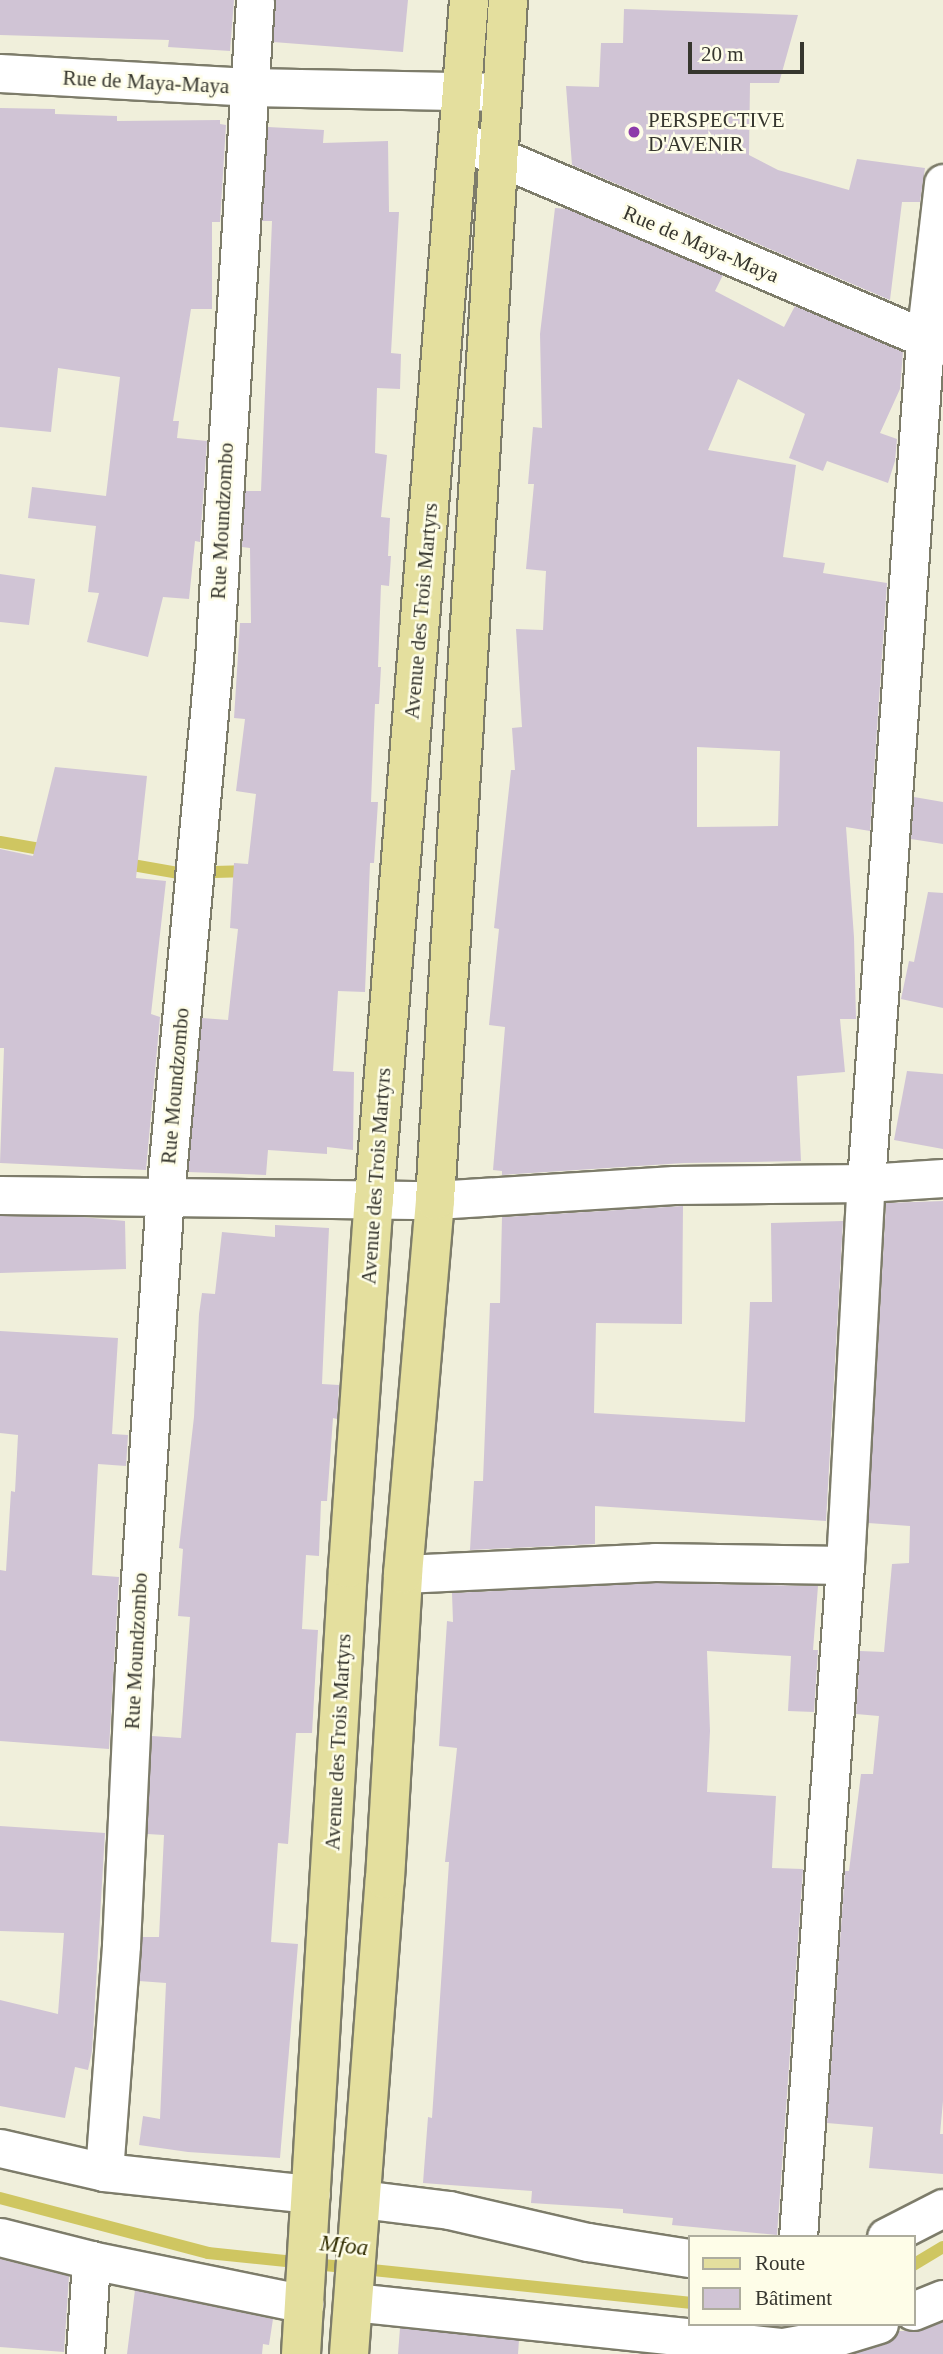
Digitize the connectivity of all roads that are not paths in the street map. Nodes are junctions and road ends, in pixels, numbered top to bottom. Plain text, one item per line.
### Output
1 (254, 0) edge
2 (469, 0) edge
3 (508, 0) edge
4 (0, 73) edge
5 (248, 87) junction
6 (462, 89) junction
7 (502, 92) junction
8 (458, 141) junction
9 (498, 157) junction
10 (943, 184) edge
11 (934, 343) edge
12 (943, 1178) edge
13 (866, 1183) junction
14 (0, 1195) edge
15 (166, 1196) junction
16 (374, 1200) junction
17 (435, 1200) junction
18 (845, 1565) junction
19 (403, 1574) junction
20 (0, 2148) edge
21 (104, 2172) junction
22 (310, 2203) junction
23 (943, 2208) edge
24 (360, 2209) junction
25 (798, 2235) edge
26 (890, 2235) edge
27 (0, 2237) edge
28 (688, 2258) edge
29 (91, 2260) junction
30 (355, 2288) junction
31 (943, 2299) edge
32 (305, 2304) junction
33 (915, 2310) edge
34 (873, 2326) edge
35 (783, 2351) edge
36 (85, 2354) edge
37 (301, 2354) edge
38 (349, 2354) edge

1 - 5 street, Rue Moundzombo
2 - 6 main road, Avenue des Trois Martyrs
3 - 7 main road
4 - 5 street, Rue de Maya-Maya
5 - 6 street, Rue de Maya-Maya
5 - 15 street, Rue Moundzombo
6 - 7 street, Rue de Maya-Maya
6 - 8 main road, Avenue des Trois Martyrs
7 - 9 main road
8 - 9 street, Rue de Maya-Maya
8 - 16 main road, Avenue des Trois Martyrs
9 - 11 street, Rue de Maya-Maya
9 - 17 main road
10 - 11 street
11 - 13 street
12 - 13 street
13 - 17 street
13 - 18 street
14 - 15 street
15 - 16 street
15 - 21 street, Rue Moundzombo
16 - 17 street
16 - 22 main road, Avenue des Trois Martyrs
17 - 19 main road
18 - 19 street
18 - 25 street
19 - 24 main road
20 - 21 street
21 - 22 street
22 - 32 main road, Avenue des Trois Martyrs
23 - 26 street
24 - 28 street
24 - 30 main road
27 - 29 street
29 - 32 street
29 - 36 street
30 - 35 street
30 - 38 main road
31 - 33 street
32 - 37 main road, Avenue des Trois Martyrs
34 - 35 street

